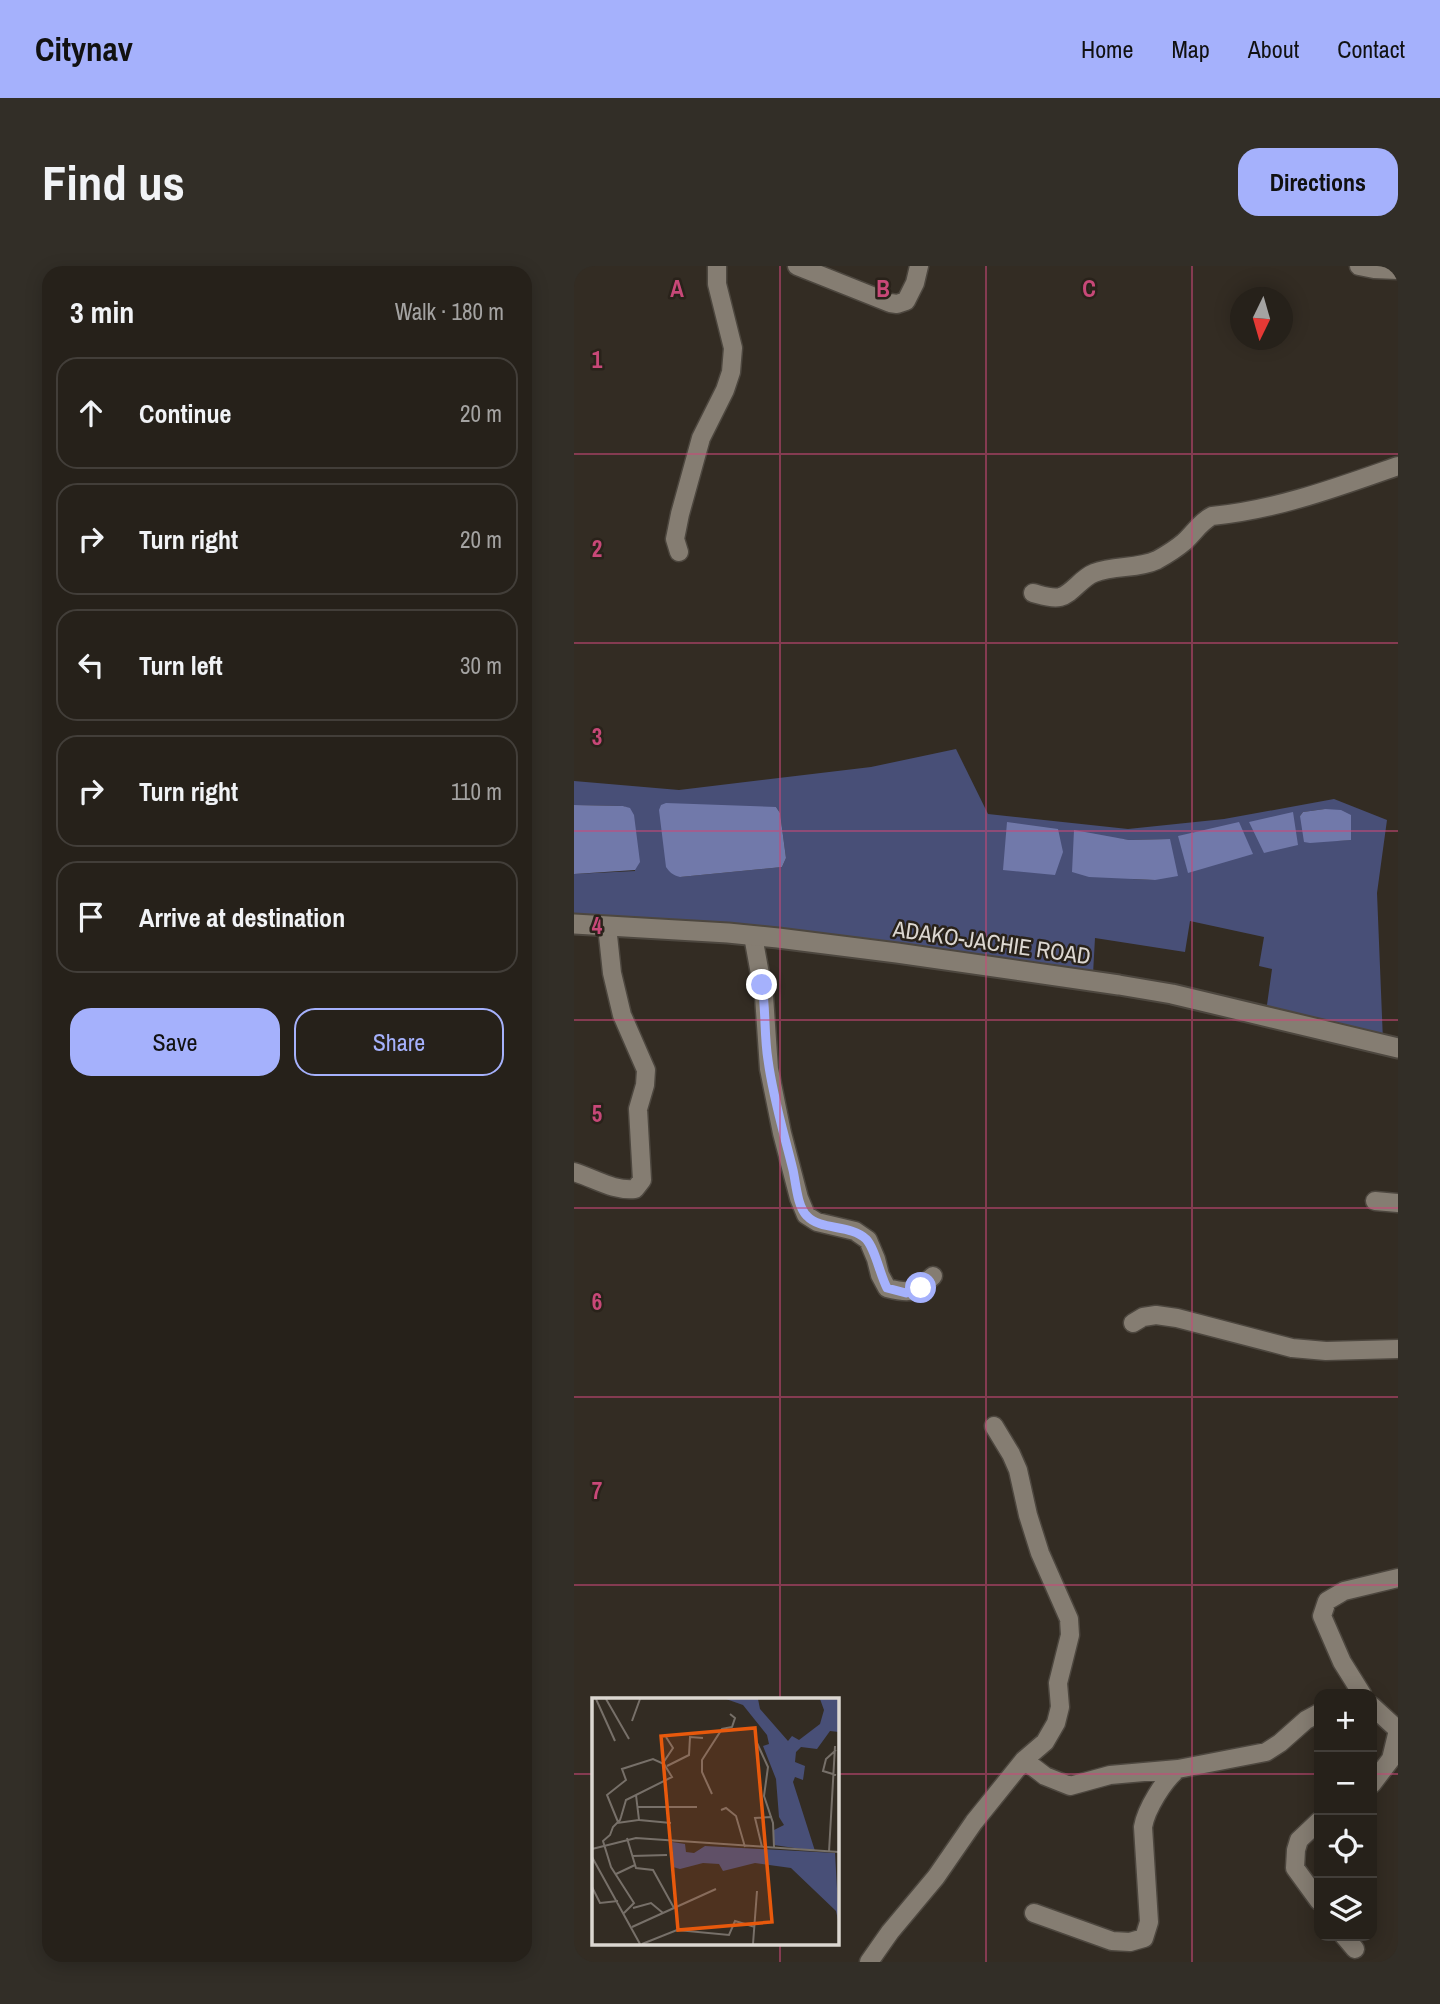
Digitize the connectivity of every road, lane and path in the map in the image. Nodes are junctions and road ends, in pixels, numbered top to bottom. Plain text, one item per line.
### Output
1 (717, 266) edge
2 (797, 266) edge
3 (919, 266) edge
4 (1359, 266) edge
5 (1398, 270) edge
6 (1398, 466) edge
7 (679, 552) dead end
8 (1033, 593) dead end
9 (574, 924) edge
10 (607, 926) junction
11 (753, 936) junction
12 (1398, 1048) edge
13 (574, 1172) edge
14 (1375, 1201) dead end
15 (1398, 1203) edge
16 (933, 1276) dead end
17 (1133, 1323) dead end
18 (1398, 1349) edge
19 (994, 1426) dead end
20 (1398, 1578) edge
21 (1359, 1689) edge
22 (1377, 1711) edge
23 (1314, 1716) edge
24 (1398, 1730) edge
25 (1024, 1760) junction
26 (1178, 1769) junction
27 (1377, 1777) edge
28 (1314, 1826) edge
29 (1314, 1894) edge
30 (1034, 1913) dead end
31 (869, 1962) edge

1 - 7 street
2 - 3 street
4 - 5 street
6 - 8 street
9 - 10 street, ADAKO-JACHIE ROAD
10 - 11 street, ADAKO-JACHIE ROAD
10 - 13 street
11 - 12 street, ADAKO-JACHIE ROAD
11 - 16 street
14 - 15 street
17 - 18 street
19 - 25 street
20 - 21 street
22 - 24 street
23 - 26 street
24 - 27 street
25 - 26 street
25 - 31 street
26 - 30 street
28 - 29 street

